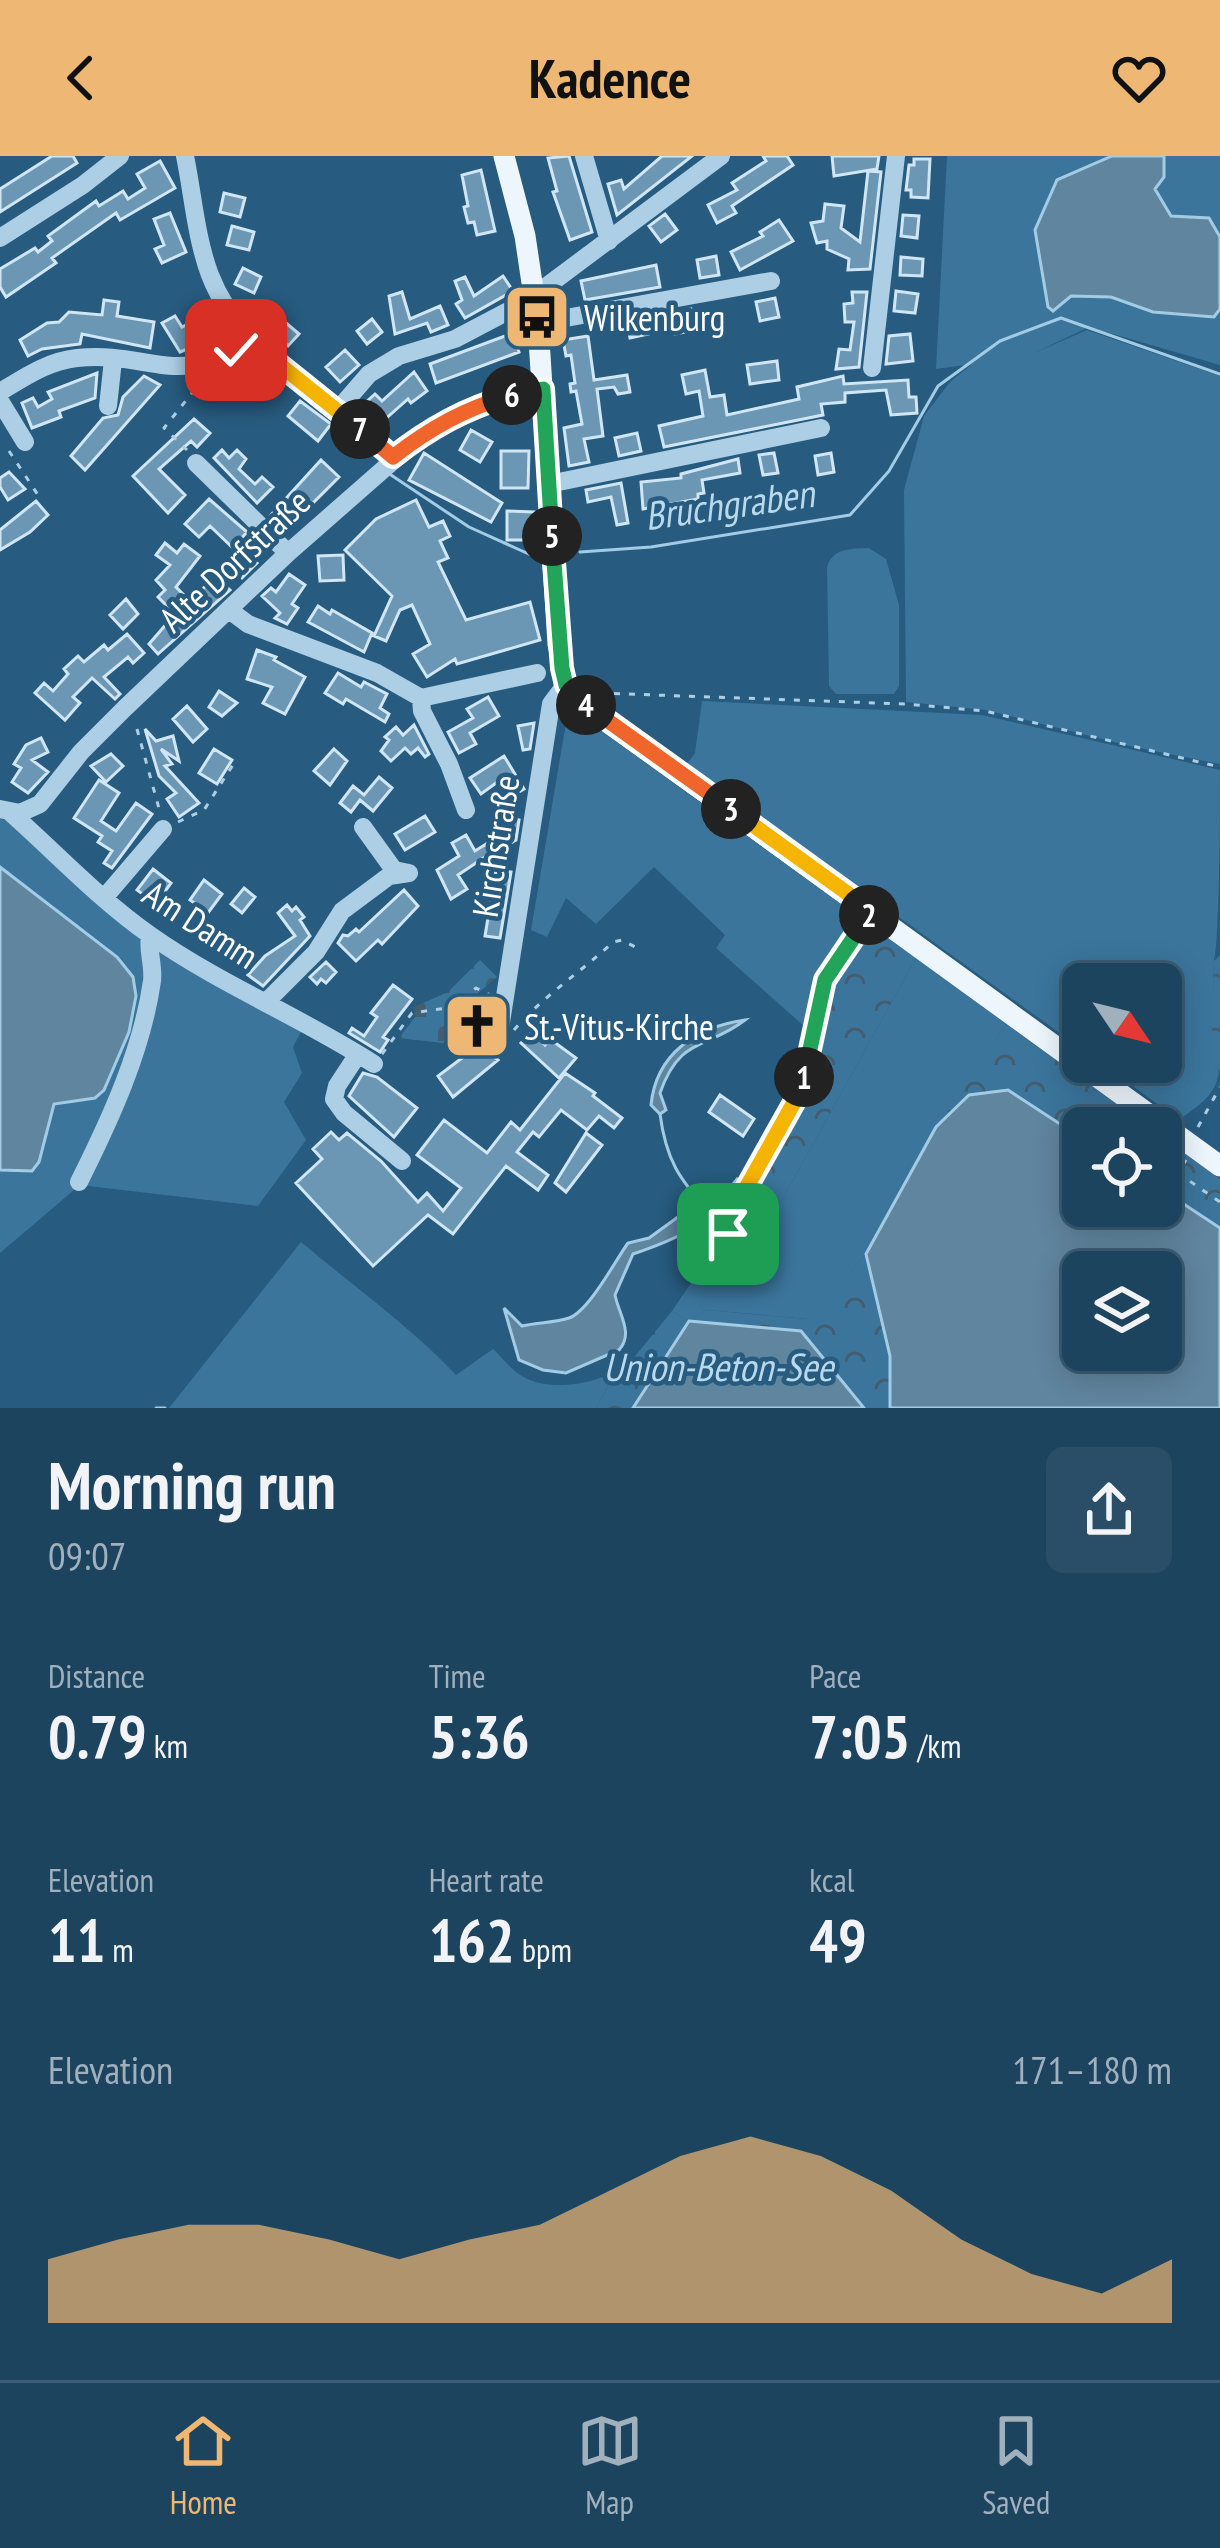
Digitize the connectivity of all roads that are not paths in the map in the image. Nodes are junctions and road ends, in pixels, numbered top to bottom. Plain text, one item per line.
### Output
1 (120, 156) edge
2 (185, 156) edge
3 (504, 156) edge
4 (584, 156) edge
5 (721, 156) edge
6 (896, 156) edge
7 (0, 238) edge
8 (609, 241) junction
9 (771, 281) dead end
10 (534, 290) junction
11 (512, 309) dead end
12 (538, 323) junction
13 (249, 340) junction
14 (113, 360) junction
15 (872, 368) dead end
16 (543, 389) junction
17 (0, 392) edge
18 (0, 401) edge
19 (108, 406) dead end
20 (337, 410) junction
21 (821, 428) dead end
22 (17, 446) road end
23 (393, 457) junction
24 (196, 463) road end
25 (549, 484) junction
26 (288, 553) junction
27 (229, 610) junction
28 (537, 673) dead end
29 (576, 689) junction
30 (421, 698) junction
31 (125, 708) junction
32 (137, 729) road end
33 (40, 804) junction
34 (466, 810) dead end
35 (6, 811) edge
36 (363, 827) dead end
37 (164, 829) road end
38 (44, 844) junction
39 (104, 898) junction
40 (872, 911) junction
41 (150, 935) junction
42 (265, 1003) junction
43 (503, 1022) road end
44 (402, 1161) dead end
45 (1220, 1166) edge
46 (79, 1182) dead end
47 (698, 1240) dead end

1 - 7 street
2 - 13 street
3 - 10 main road
4 - 8 street
5 - 8 street
6 - 15 street
8 - 10 street
9 - 12 street
10 - 12 main road
11 - 20 street
12 - 16 main road
13 - 14 street
13 - 20 street
14 - 17 street
14 - 19 street
16 - 23 street, Alte Dorfstraße
16 - 25 main road
18 - 22 street
20 - 23 street
21 - 25 street
23 - 26 street, Alte Dorfstraße
24 - 26 street
25 - 29 main road
26 - 27 street, Alte Dorfstraße
27 - 30 street
27 - 31 street, Alte Dorfstraße
28 - 30 street
29 - 40 main road
29 - 43 street, Kirchstraße
30 - 34 street
31 - 32 street
31 - 33 street, Alte Dorfstraße
33 - 35 street
33 - 38 street
35 - 38 street, Am Damm
36 - 42 street
37 - 39 street
38 - 39 street, Am Damm
39 - 41 street, Am Damm
40 - 45 main road
40 - 47 street
41 - 42 street, Am Damm
41 - 46 street
42 - 44 street, Am Damm

